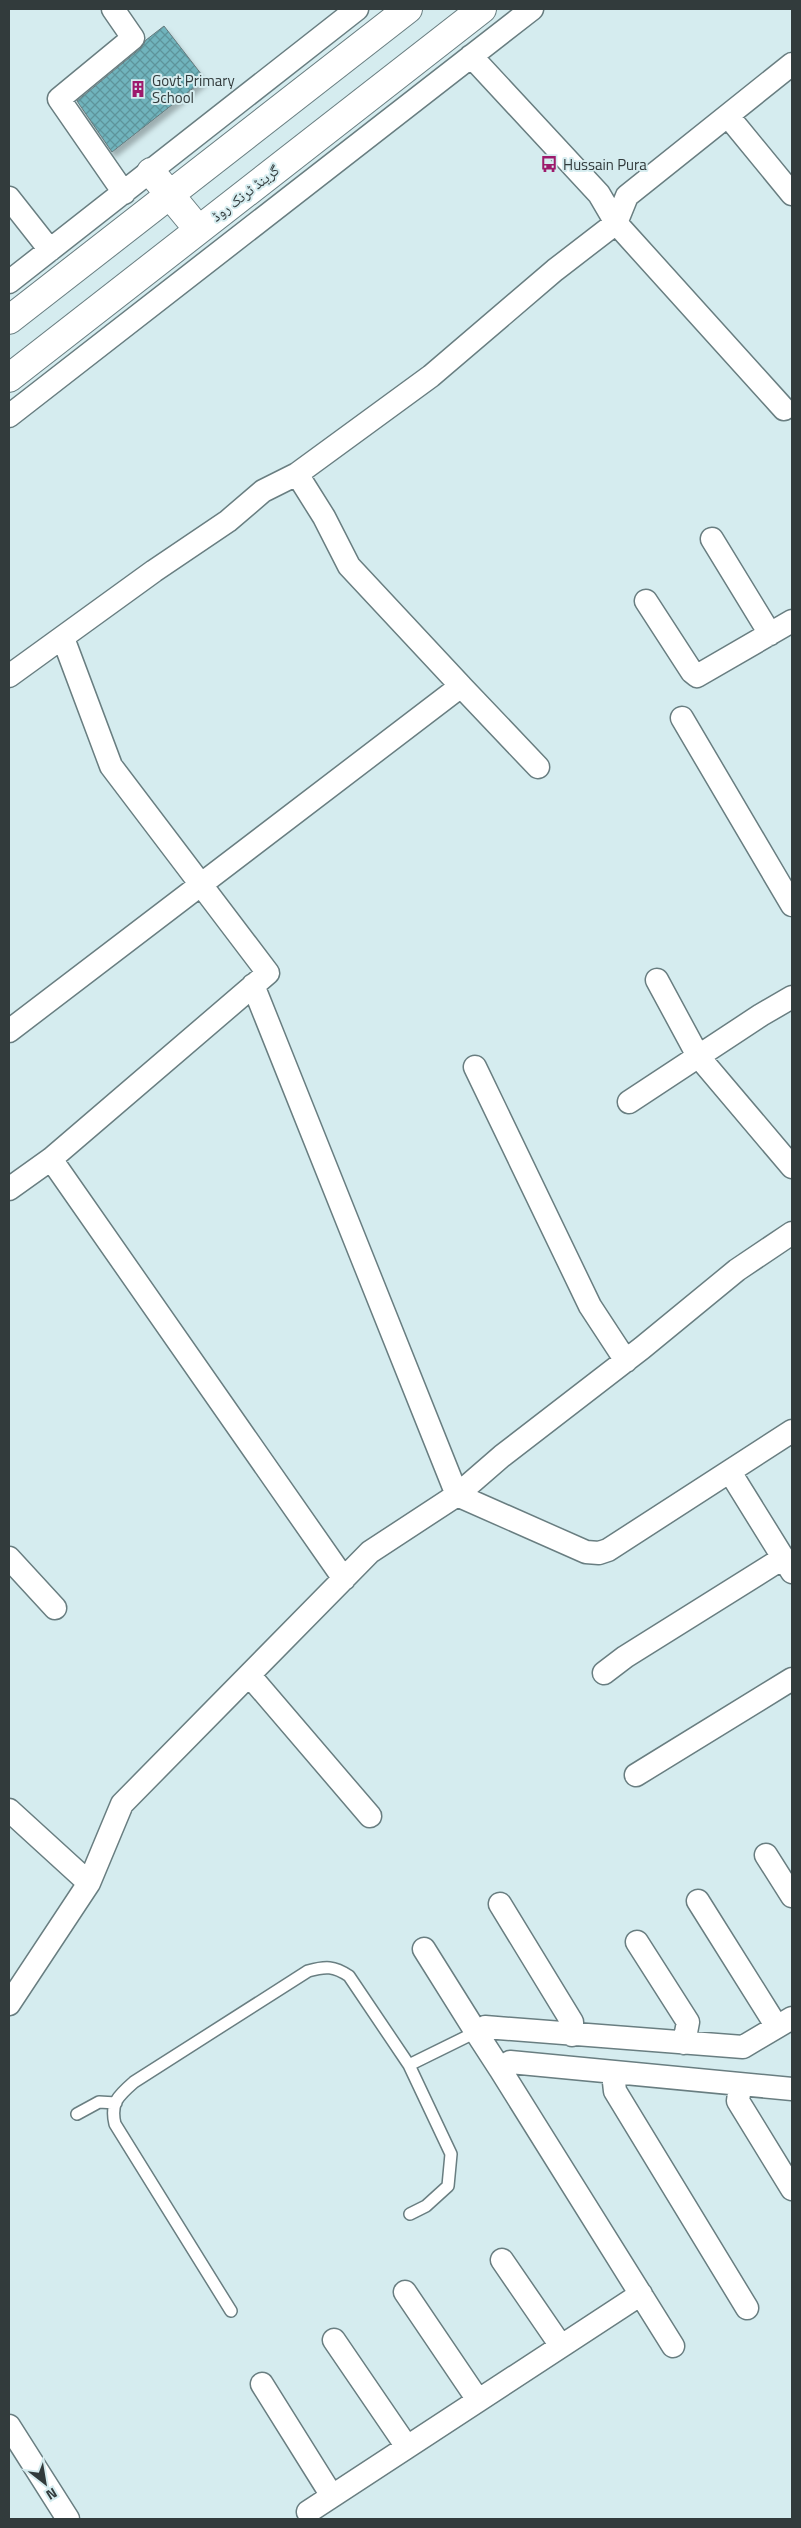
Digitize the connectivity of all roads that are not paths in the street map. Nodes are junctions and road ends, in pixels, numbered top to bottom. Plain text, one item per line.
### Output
1 (114, 9) edge
2 (357, 9) edge
3 (408, 9) edge
4 (482, 9) edge
5 (532, 9) edge
6 (472, 56) junction
7 (792, 64) edge
8 (728, 116) junction
9 (151, 172) junction
10 (124, 193) junction
11 (792, 194) edge
12 (171, 195) junction
13 (9, 198) edge
14 (616, 223) junction
15 (198, 229) junction
16 (50, 250) junction
17 (170, 251) junction
18 (190, 274) junction
19 (9, 282) edge
20 (9, 320) edge
21 (9, 378) edge
22 (784, 409) dead end
23 (9, 416) edge
24 (297, 474) junction
25 (712, 539) dead end
26 (646, 601) dead end
27 (792, 621) edge
28 (770, 634) junction
29 (63, 638) junction
30 (9, 676) edge
31 (461, 686) junction
32 (682, 718) dead end
33 (538, 767) dead end
34 (201, 884) junction
35 (792, 905) edge
36 (657, 980) dead end
37 (253, 985) junction
38 (792, 997) edge
39 (9, 1031) edge
40 (698, 1056) junction
41 (475, 1068) dead end
42 (629, 1102) dead end
43 (51, 1159) junction
44 (792, 1167) edge
45 (9, 1189) edge
46 (792, 1232) edge
47 (626, 1361) junction
48 (792, 1431) edge
49 (730, 1472) junction
50 (457, 1495) junction
51 (9, 1558) edge
52 (788, 1565) edge
53 (344, 1579) junction
54 (55, 1608) dead end
55 (604, 1674) dead end
56 (250, 1676) junction
57 (792, 1680) edge
58 (636, 1775) dead end
59 (9, 1810) edge
60 (370, 1816) dead end
61 (766, 1855) dead end
62 (89, 1883) junction
63 (792, 1896) edge
64 (698, 1901) dead end
65 (500, 1904) dead end
66 (637, 1942) dead end
67 (424, 1949) dead end
68 (9, 2004) edge
69 (784, 2023) edge
70 (476, 2032) junction
71 (572, 2035) junction
72 (684, 2043) junction
73 (410, 2065) junction
74 (500, 2069) junction
75 (614, 2073) junction
76 (740, 2086) junction
77 (792, 2089) edge
78 (116, 2103) junction
79 (77, 2114) dead end
80 (792, 2189) edge
81 (410, 2214) dead end
82 (502, 2260) dead end
83 (406, 2292) dead end
84 (641, 2294) junction
85 (747, 2308) dead end
86 (231, 2311) dead end
87 (334, 2340) dead end
88 (561, 2346) junction
89 (673, 2346) dead end
90 (262, 2384) dead end
91 (478, 2400) junction
92 (9, 2426) edge
93 (407, 2447) junction
94 (332, 2496) junction
95 (308, 2512) dead end
96 (68, 2519) edge

1 - 10 street
2 - 9 street
3 - 12 highway
4 - 15 highway, گرینڈ ٹرنک روڈ
5 - 6 street
6 - 14 street
6 - 18 street
7 - 8 street
8 - 11 street
8 - 14 street
9 - 10 street
9 - 12 highway
10 - 16 street
12 - 15 highway
12 - 20 highway
13 - 16 street
14 - 22 street
14 - 24 street
15 - 17 highway, گرینڈ ٹرنک روڈ
16 - 19 street
17 - 18 street
17 - 21 highway, گرینڈ ٹرنک روڈ
18 - 23 street
24 - 29 street
24 - 31 street
25 - 28 street
26 - 28 street
27 - 28 street
29 - 30 street
29 - 34 street
31 - 33 street
31 - 34 street
32 - 35 street
34 - 37 street
34 - 39 street
36 - 40 street
37 - 43 street
37 - 50 street
38 - 40 street
40 - 42 street
40 - 44 street
41 - 47 street
43 - 45 street
43 - 53 street
46 - 47 street
47 - 50 street
48 - 49 street
49 - 50 street
49 - 52 street
50 - 53 street
51 - 54 street
52 - 55 street
53 - 56 street
56 - 60 street
56 - 62 street
57 - 58 street
59 - 62 street
61 - 63 street
62 - 68 street
64 - 69 street
65 - 71 street
66 - 72 street
67 - 70 street
69 - 72 street
70 - 71 street
70 - 73 lane
70 - 74 street
71 - 72 street
73 - 78 lane
73 - 81 lane
74 - 75 street
74 - 84 street
75 - 76 street
75 - 85 street
76 - 77 street
76 - 80 street
78 - 79 lane
78 - 86 lane
82 - 88 street
83 - 91 street
84 - 88 street
84 - 89 street
87 - 93 street
88 - 91 street
90 - 94 street
91 - 93 street
92 - 96 street
93 - 94 street
94 - 95 street

